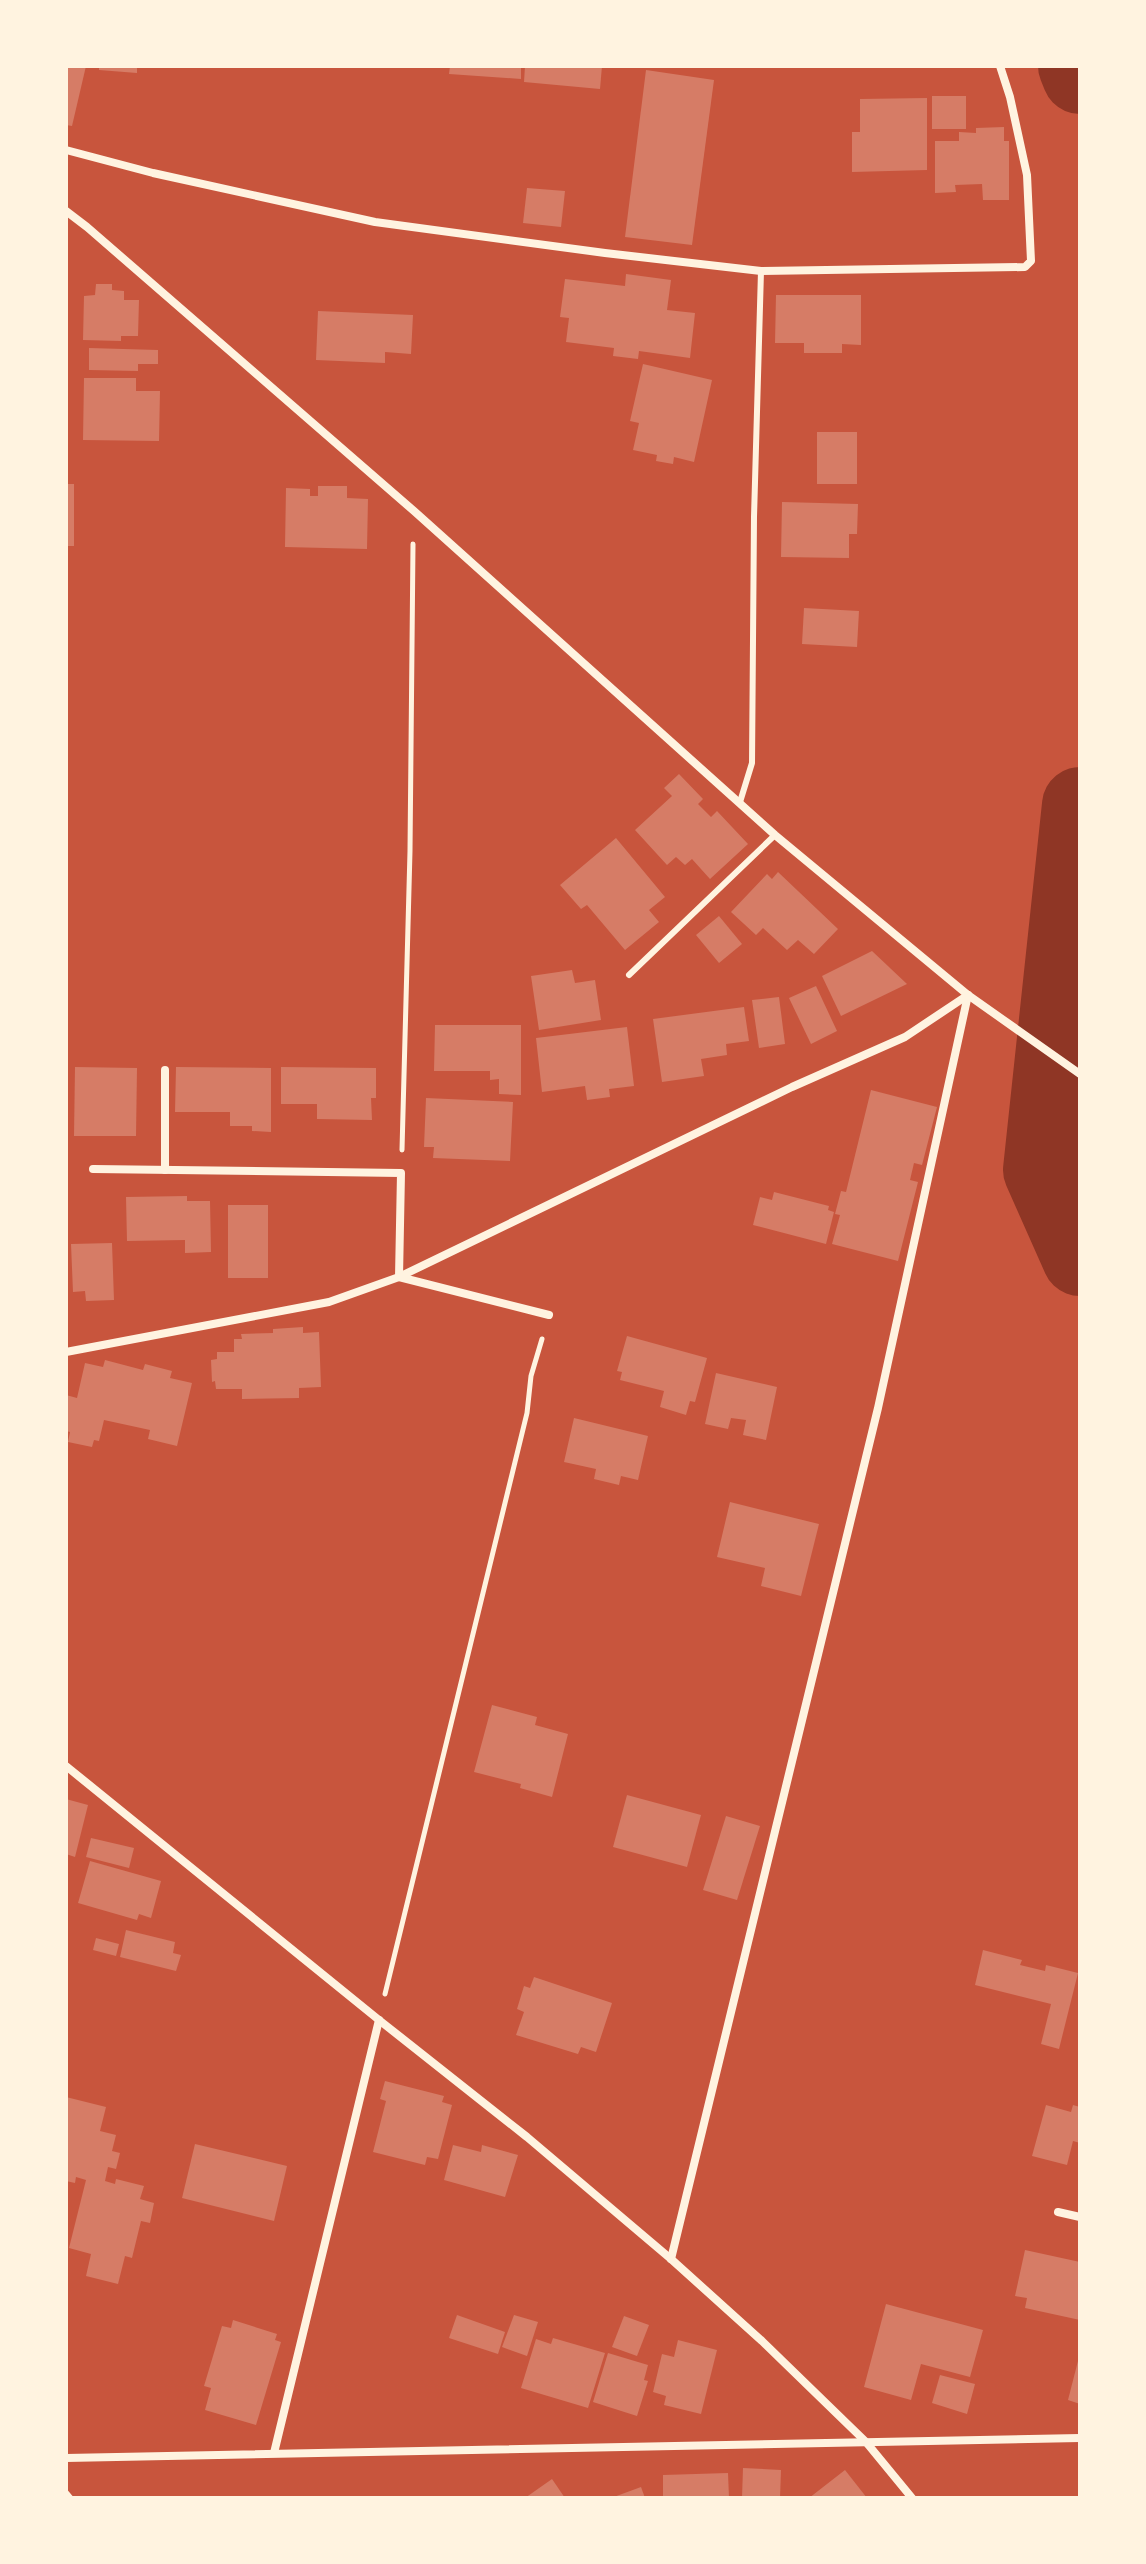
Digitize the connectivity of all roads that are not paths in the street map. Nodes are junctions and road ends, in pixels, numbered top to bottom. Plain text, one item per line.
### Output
1 (1000, 66) edge
2 (66, 150) edge
3 (66, 211) edge
4 (761, 271) junction
5 (740, 802) junction
6 (775, 835) junction
7 (629, 975) dead end
8 (968, 995) junction
9 (165, 1070) dead end
10 (1080, 1074) edge
11 (93, 1169) dead end
12 (165, 1170) junction
13 (399, 1277) junction
14 (549, 1315) road end
15 (66, 1352) edge
16 (66, 1766) edge
17 (379, 2020) junction
18 (1058, 2212) dead end
19 (1080, 2217) edge
20 (671, 2259) junction
21 (1080, 2438) edge
22 (866, 2442) junction
23 (274, 2453) junction
24 (66, 2458) edge
25 (912, 2498) edge

1 - 4 street
2 - 4 street
3 - 5 street
4 - 5 lane
5 - 6 street
6 - 7 lane
6 - 8 street
8 - 10 street
8 - 13 street
8 - 20 street
9 - 12 street
11 - 12 street
12 - 13 street
13 - 14 street
13 - 15 street
16 - 17 street
17 - 20 street
17 - 23 street
18 - 19 street
20 - 22 street
21 - 22 street
22 - 23 street
22 - 25 street
23 - 24 street

